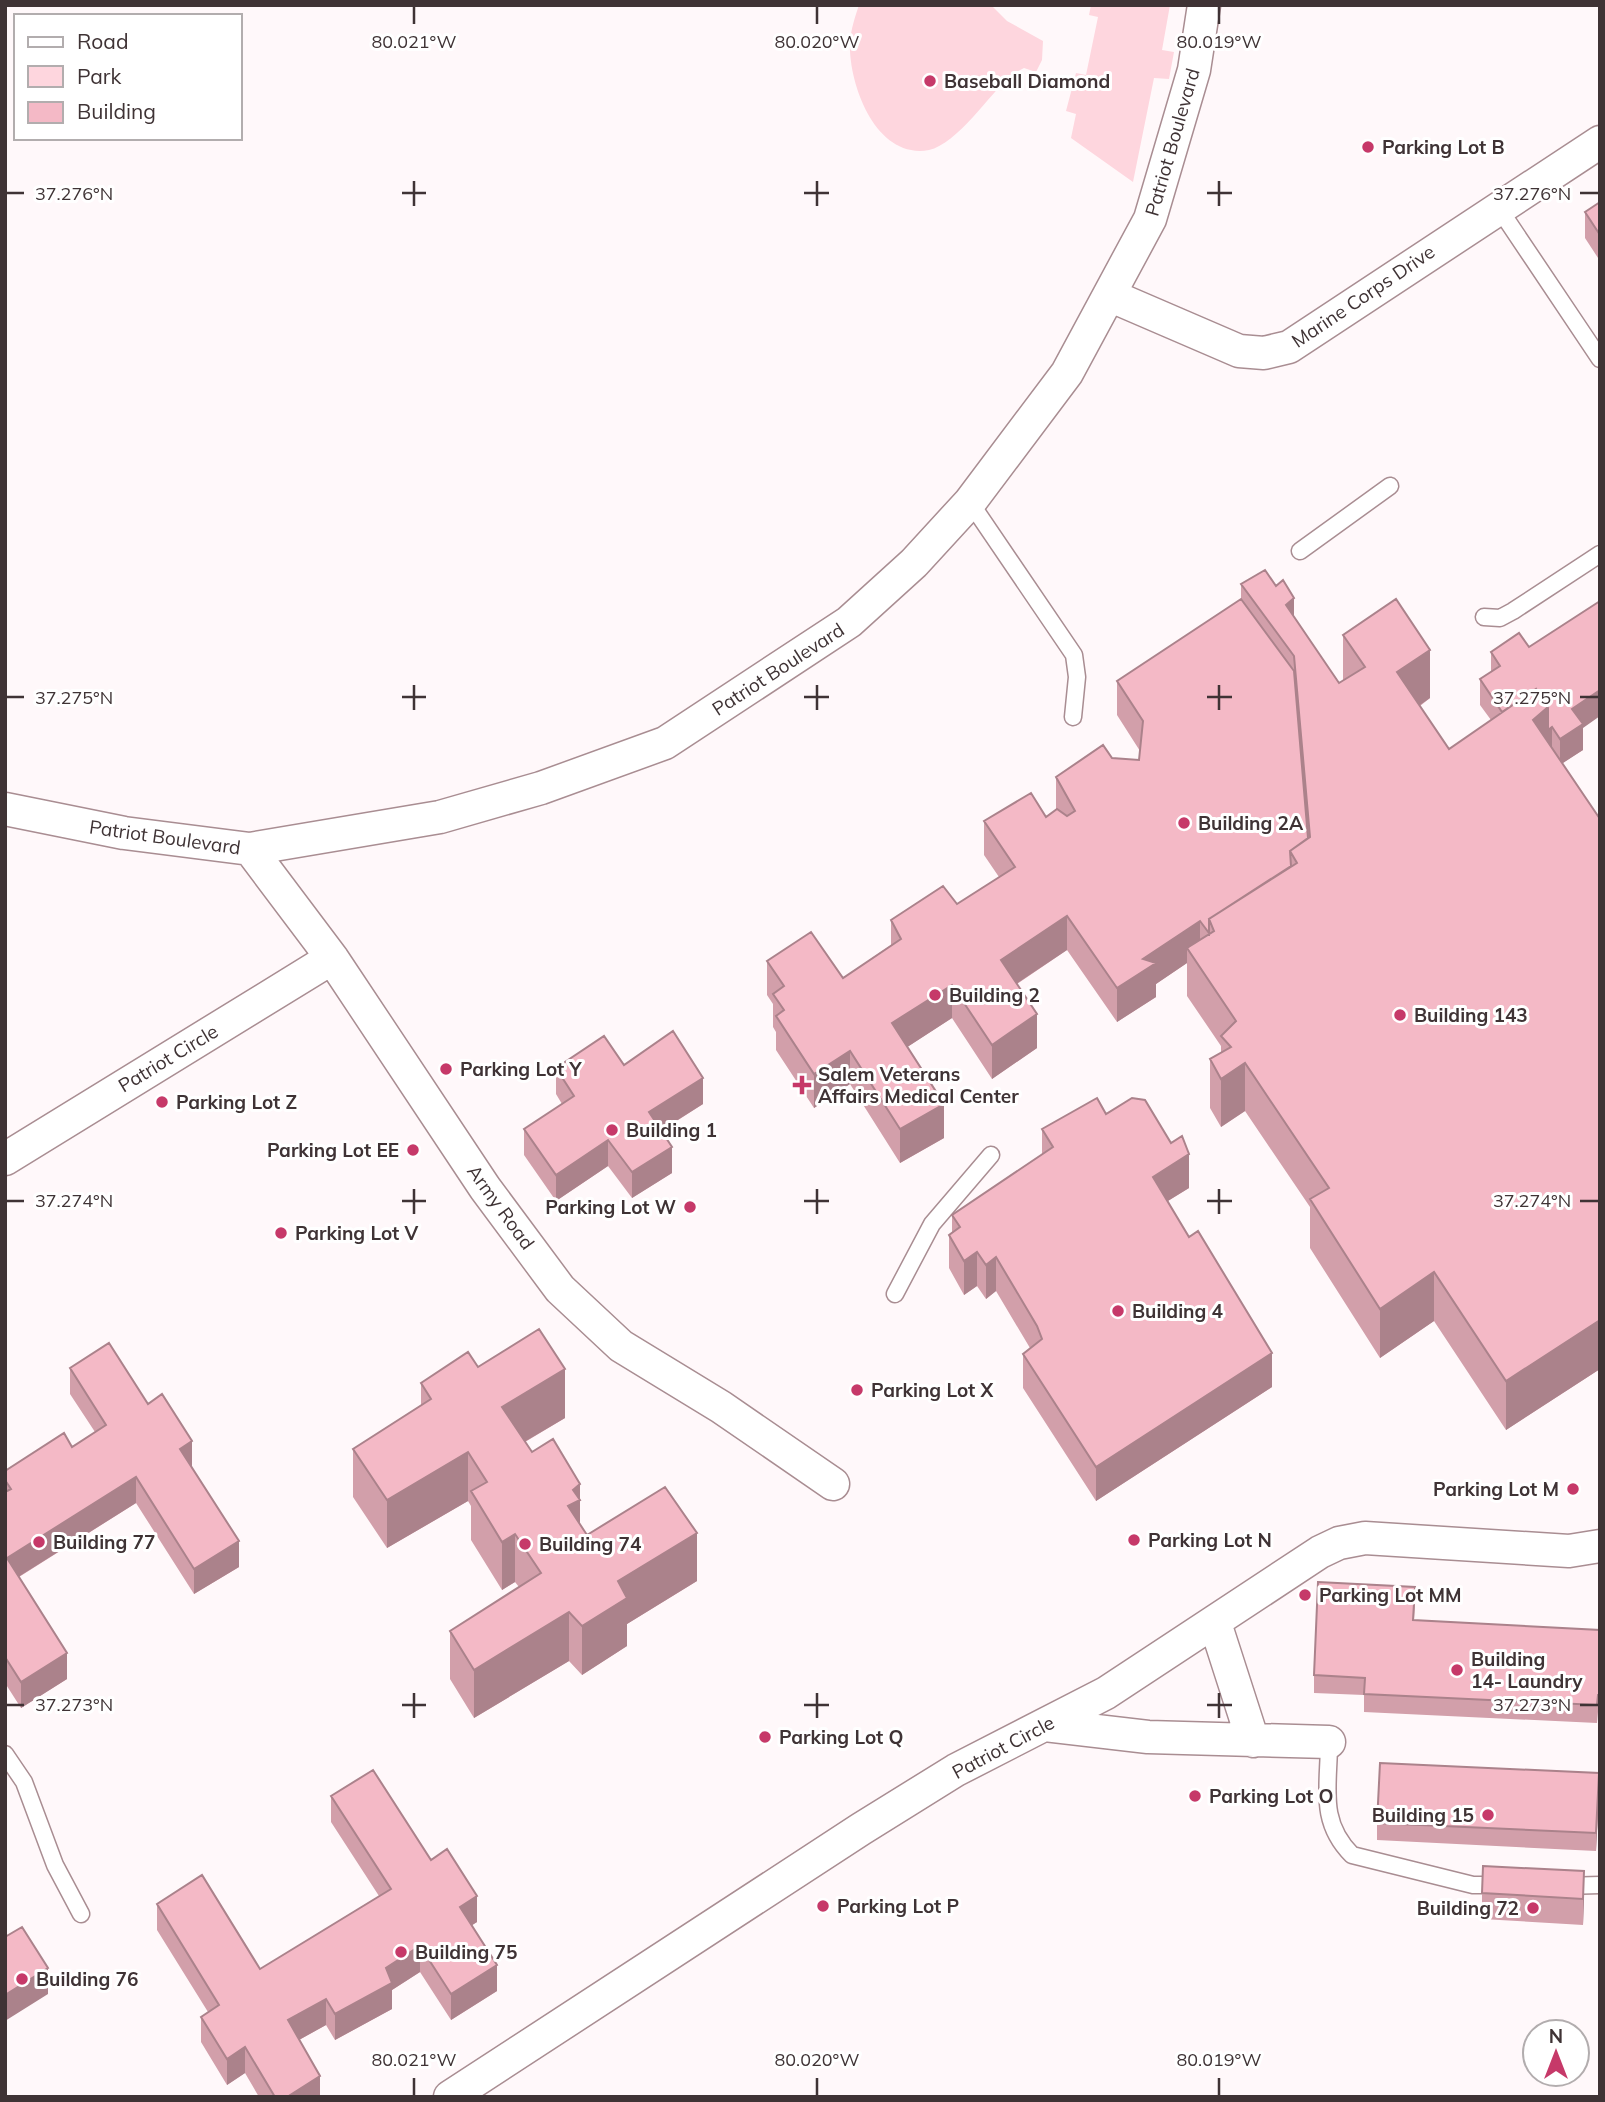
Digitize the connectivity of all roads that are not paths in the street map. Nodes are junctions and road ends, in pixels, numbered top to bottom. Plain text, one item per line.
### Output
1 (1204, 5) edge
2 (1600, 142) edge
3 (1498, 207) junction
4 (1109, 295) junction
5 (1600, 359) edge
6 (1390, 486) dead end
7 (970, 502) junction
8 (1300, 551) dead end
9 (1600, 554) edge
10 (1484, 617) dead end
11 (1073, 716) dead end
12 (5, 809) edge
13 (250, 849) junction
14 (332, 958) junction
15 (990, 1155) dead end
16 (5, 1159) edge
17 (895, 1294) dead end
18 (833, 1484) dead end
19 (1600, 1546) edge
20 (1215, 1623) junction
21 (1045, 1724) junction
22 (1253, 1741) junction
23 (1329, 1742) joint
24 (5, 1754) edge
25 (1600, 1885) edge
26 (1525, 1886) edge
27 (1550, 1886) edge
28 (81, 1914) dead end
29 (450, 2097) edge

1 - 4 street, Patriot Boulevard
2 - 3 street, Marine Corps Drive
3 - 4 street, Marine Corps Drive
3 - 5 lane
4 - 7 street, Patriot Boulevard
6 - 8 lane
7 - 11 lane
7 - 13 street, Patriot Boulevard
9 - 10 lane
12 - 13 street, Patriot Boulevard
13 - 14 street, Army Road
14 - 16 street, Patriot Circle
14 - 18 street, Army Road
15 - 17 lane
19 - 20 street, Patriot Circle
20 - 21 street, Patriot Circle
20 - 22 street
21 - 22 street
21 - 29 street, Patriot Circle
22 - 23 street
23 - 26 lane
24 - 28 lane
25 - 27 lane

